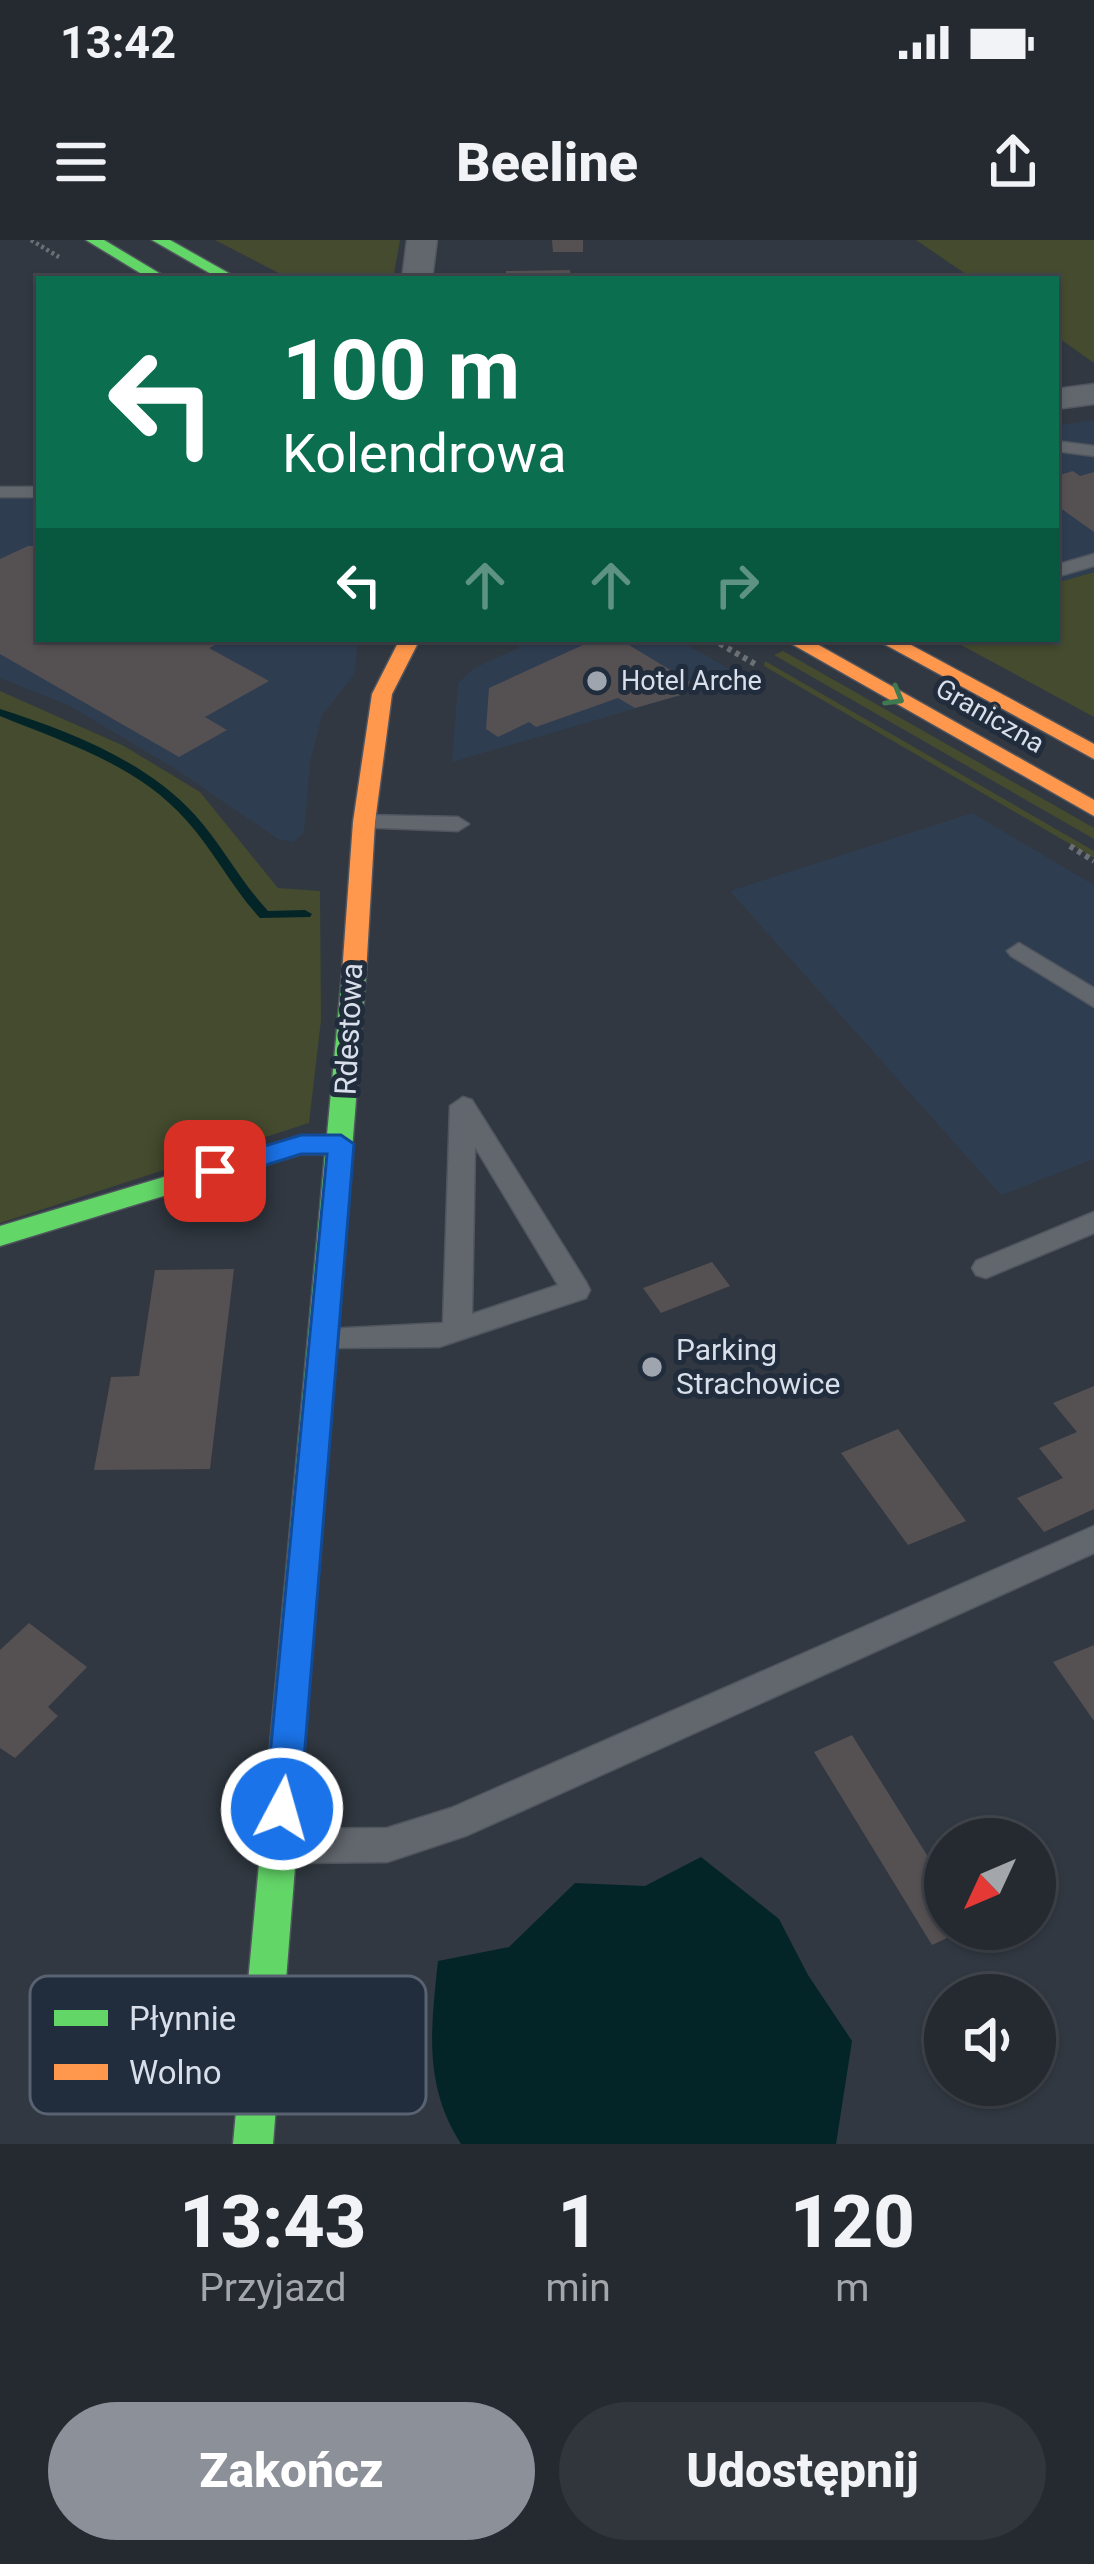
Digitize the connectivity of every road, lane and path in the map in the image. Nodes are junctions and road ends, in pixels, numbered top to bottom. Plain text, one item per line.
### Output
1 (93, 240) edge
2 (160, 240) edge
3 (422, 240) edge
4 (156, 276) edge
5 (226, 276) edge
6 (417, 276) edge
7 (1094, 394) edge
8 (1059, 398) edge
9 (1059, 446) edge
10 (1094, 451) edge
11 (36, 491) edge
12 (0, 492) edge
13 (1094, 560) edge
14 (1059, 570) edge
15 (408, 642) edge
16 (717, 642) edge
17 (798, 642) edge
18 (891, 642) edge
19 (749, 660) dead end
20 (1094, 753) edge
21 (1094, 809) edge
22 (364, 822) junction
23 (458, 824) dead end
24 (1018, 951) dead end
25 (1094, 999) edge
26 (341, 1144) junction
27 (1094, 1222) edge
28 (0, 1236) edge
29 (986, 1268) dead end
30 (457, 1330) junction
31 (323, 1340) junction
32 (1094, 1539) edge
33 (279, 1845) junction
34 (268, 1976) edge
35 (256, 2114) edge
36 (253, 2144) edge

1 - 4 street
2 - 5 street
3 - 6 street
7 - 8 street
9 - 10 lane
11 - 12 lane
13 - 14 lane
15 - 22 street, Rdestowa
16 - 19 path
17 -> 21 street, Graniczna
18 - 20 street, Graniczna
22 - 23 lane
22 - 26 street, Rdestowa
24 - 25 lane
26 - 28 street
26 - 31 street, Rdestowa
27 - 29 lane
30 - 30 lane
30 - 31 lane
31 - 33 street, Rdestowa
32 - 33 lane
33 - 34 street, Rdestowa
35 - 36 street, Rdestowa

